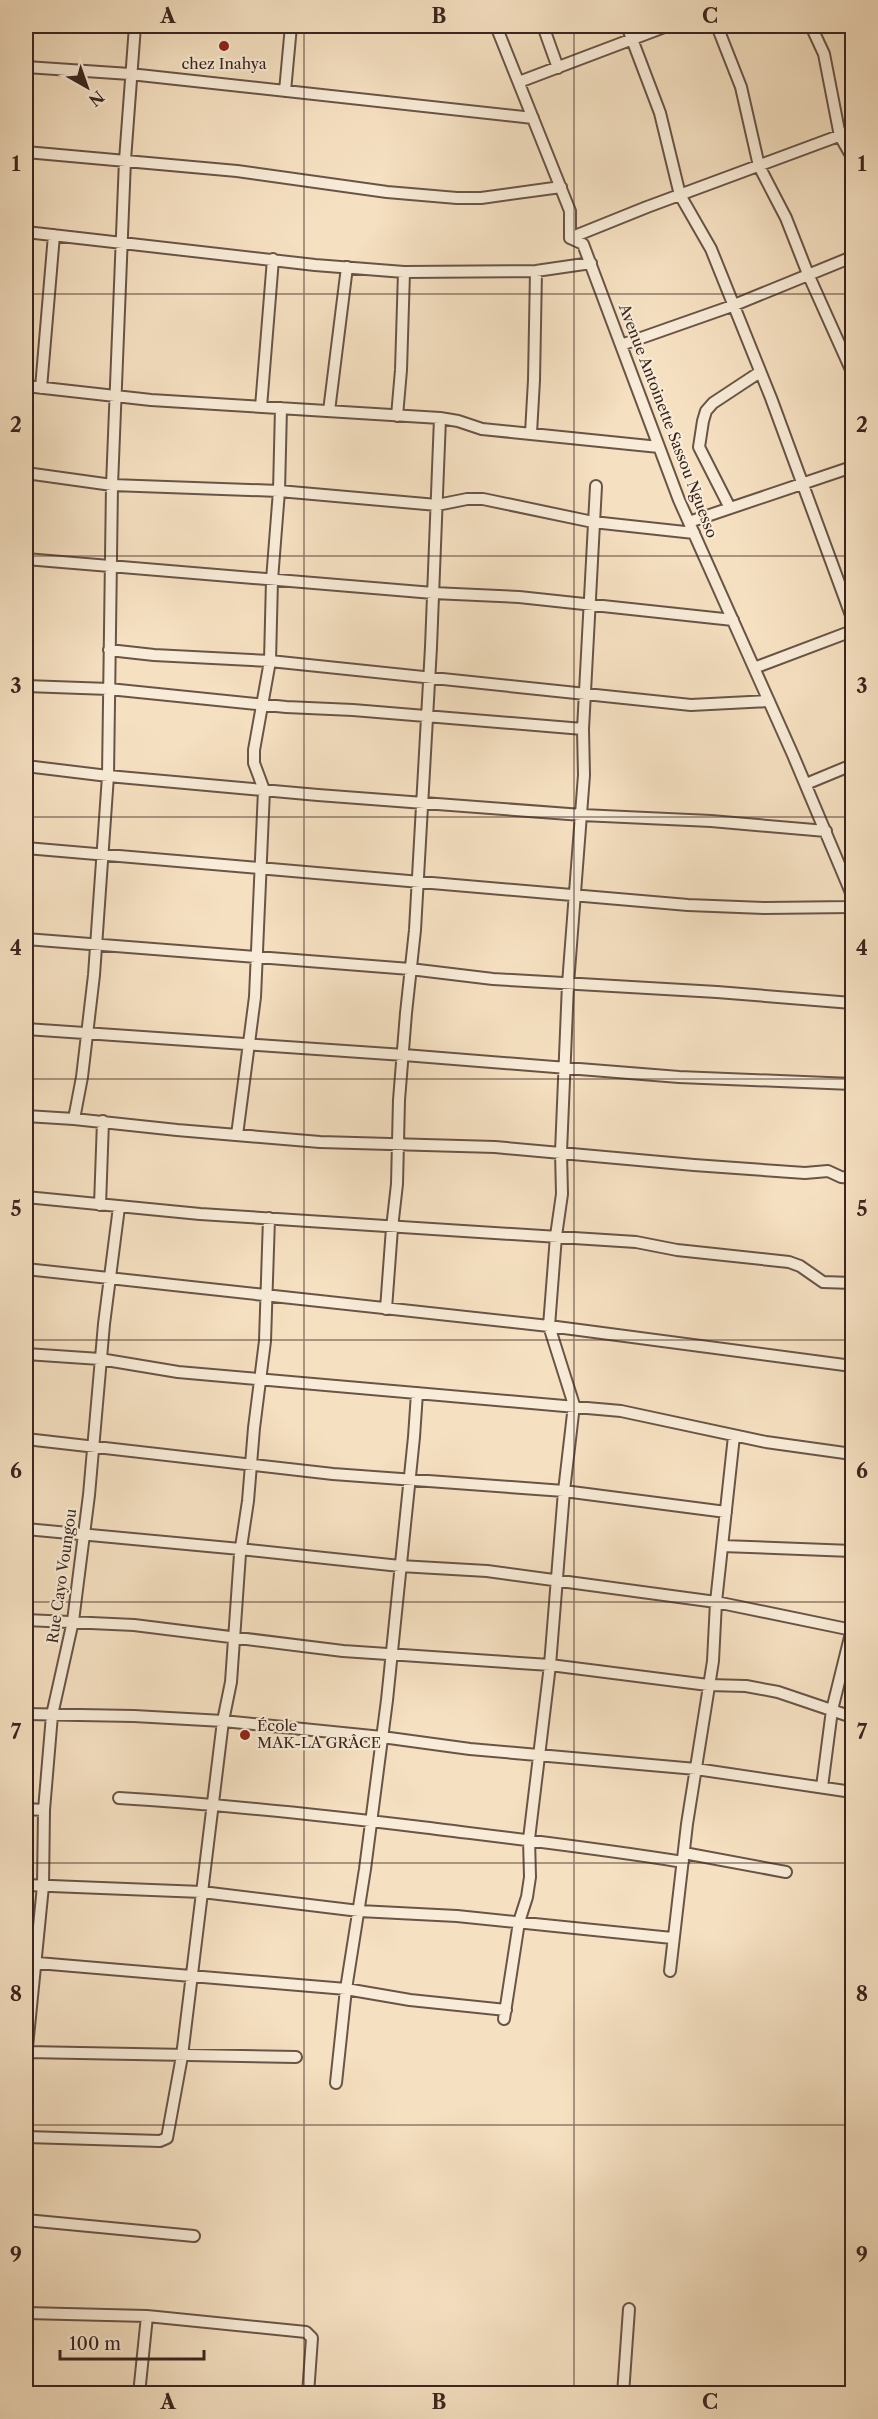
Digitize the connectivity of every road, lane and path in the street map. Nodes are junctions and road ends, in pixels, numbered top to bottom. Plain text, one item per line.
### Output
1 (135, 26) edge
2 (291, 26) edge
3 (496, 26) edge
4 (543, 26) edge
5 (627, 26) edge
6 (668, 26) edge
7 (717, 26) edge
8 (811, 26) edge
9 (632, 39) junction
10 (26, 67) edge
11 (558, 68) junction
12 (130, 74) junction
13 (519, 82) junction
14 (285, 91) junction
15 (533, 118) junction
16 (852, 131) edge
17 (840, 136) junction
18 (26, 152) edge
19 (852, 157) edge
20 (125, 160) junction
21 (759, 166) junction
22 (561, 187) junction
23 (680, 195) junction
24 (26, 232) edge
25 (54, 235) junction
26 (570, 238) junction
27 (122, 243) junction
28 (852, 257) edge
29 (273, 259) junction
30 (591, 263) junction
31 (347, 267) junction
32 (536, 271) junction
33 (404, 272) junction
34 (808, 274) junction
35 (732, 306) junction
36 (621, 345) junction
37 (760, 372) junction
38 (852, 372) edge
39 (26, 386) edge
40 (41, 388) junction
41 (116, 397) junction
42 (261, 407) junction
43 (281, 408) junction
44 (329, 411) junction
45 (398, 416) junction
46 (440, 418) junction
47 (531, 433) junction
48 (659, 447) junction
49 (852, 467) edge
50 (26, 473) edge
51 (112, 485) junction
52 (802, 485) junction
53 (596, 486) dead end
54 (279, 491) junction
55 (437, 505) junction
56 (729, 508) junction
57 (593, 522) junction
58 (689, 522) junction
59 (694, 533) junction
60 (26, 559) edge
61 (111, 567) junction
62 (272, 580) junction
63 (433, 593) junction
64 (589, 604) junction
65 (852, 618) edge
66 (733, 620) junction
67 (852, 631) edge
68 (109, 650) junction
69 (270, 661) junction
70 (754, 668) junction
71 (429, 677) junction
72 (26, 686) edge
73 (109, 689) junction
74 (586, 693) junction
75 (769, 701) junction
76 (263, 705) junction
77 (427, 716) junction
78 (583, 729) junction
79 (852, 765) edge
80 (26, 766) edge
81 (108, 776) junction
82 (806, 784) junction
83 (264, 790) junction
84 (421, 803) junction
85 (582, 815) junction
86 (825, 831) junction
87 (26, 848) edge
88 (102, 855) junction
89 (260, 870) junction
90 (416, 880) junction
91 (575, 894) junction
92 (852, 895) edge
93 (852, 907) edge
94 (26, 939) edge
95 (95, 944) junction
96 (255, 958) junction
97 (410, 969) junction
98 (568, 984) junction
99 (852, 1003) edge
100 (26, 1029) edge
101 (87, 1032) junction
102 (249, 1045) junction
103 (404, 1055) junction
104 (565, 1068) junction
105 (852, 1084) edge
106 (26, 1116) edge
107 (74, 1119) junction
108 (103, 1122) junction
109 (237, 1135) junction
110 (398, 1143) junction
111 (561, 1152) junction
112 (852, 1178) edge
113 (26, 1197) edge
114 (100, 1205) junction
115 (119, 1207) junction
116 (269, 1218) junction
117 (392, 1228) junction
118 (556, 1236) junction
119 (26, 1269) edge
120 (110, 1279) junction
121 (852, 1283) edge
122 (266, 1296) junction
123 (386, 1309) junction
124 (549, 1326) junction
125 (26, 1354) edge
126 (100, 1359) junction
127 (852, 1366) edge
128 (260, 1378) junction
129 (417, 1393) junction
130 (574, 1405) junction
131 (734, 1436) junction
132 (26, 1439) edge
133 (93, 1448) junction
134 (852, 1454) edge
135 (250, 1465) junction
136 (409, 1479) junction
137 (564, 1491) junction
138 (726, 1512) junction
139 (26, 1530) edge
140 (83, 1535) junction
141 (722, 1546) junction
142 (240, 1549) junction
143 (852, 1551) edge
144 (400, 1566) junction
145 (557, 1581) junction
146 (716, 1602) junction
147 (26, 1620) edge
148 (73, 1621) junction
149 (852, 1630) edge
150 (234, 1638) junction
151 (391, 1654) junction
152 (550, 1665) junction
153 (708, 1685) junction
154 (832, 1710) junction
155 (26, 1714) edge
156 (52, 1716) junction
157 (852, 1717) edge
158 (223, 1721) junction
159 (382, 1737) junction
160 (538, 1754) junction
161 (696, 1769) junction
162 (822, 1787) junction
163 (852, 1792) edge
164 (118, 1798) dead end
165 (212, 1804) junction
166 (26, 1809) edge
167 (44, 1810) junction
168 (370, 1821) junction
169 (529, 1839) junction
170 (683, 1857) junction
171 (786, 1872) dead end
172 (26, 1885) edge
173 (44, 1886) junction
174 (202, 1892) junction
175 (359, 1911) junction
176 (519, 1922) junction
177 (672, 1938) junction
178 (31, 1963) edge
179 (670, 1971) dead end
180 (192, 1975) junction
181 (346, 1989) junction
182 (26, 2052) edge
183 (182, 2056) junction
184 (26, 2057) edge
185 (296, 2057) dead end
186 (336, 2083) dead end
187 (26, 2137) edge
188 (26, 2220) edge
189 (194, 2236) dead end
190 (629, 2309) dead end
191 (26, 2313) edge
192 (147, 2316) junction
193 (139, 2394) edge
194 (308, 2394) edge
195 (623, 2394) edge

1 - 12 street
2 - 14 street
3 - 13 street
4 - 11 street
5 - 9 street
6 - 9 street
7 - 21 street
8 - 17 street
9 - 11 street
9 - 23 street
10 - 12 street
11 - 13 street
12 - 14 street
12 - 20 street
13 - 15 street
14 - 15 street
15 - 22 street
16 - 17 street
17 - 19 street
17 - 21 street
18 - 20 street
20 - 22 street
20 - 27 street
21 - 23 street
21 - 34 street
22 - 26 street
23 - 26 street
23 - 35 street
24 - 25 street
25 - 27 street
25 - 40 street
26 - 30 street, Avenue Antoinette Sassou Nguesso
27 - 29 street
27 - 41 street
28 - 34 street
29 - 31 street
29 - 42 street
30 - 32 street
30 - 36 street, Avenue Antoinette Sassou Nguesso
31 - 33 street
31 - 44 street
32 - 33 street
32 - 47 street
33 - 45 street
34 - 35 street
34 - 38 street
35 - 36 street
35 - 37 street
36 - 48 street, Avenue Antoinette Sassou Nguesso
37 - 52 street
37 - 56 street
39 - 40 street
40 - 41 street
41 - 42 street
41 - 51 street
42 - 43 street
43 - 44 street
43 - 54 street
44 - 45 street
45 - 46 street
46 - 47 street
46 - 55 street
47 - 48 street
48 - 58 street, Avenue Antoinette Sassou Nguesso
49 - 52 street
50 - 51 street
51 - 54 street
51 - 61 street
52 - 56 street
52 - 65 street
53 - 57 street
54 - 55 street
54 - 62 street
55 - 57 street
55 - 63 street
56 - 58 street
57 - 59 street
57 - 64 street
58 - 59 street, Avenue Antoinette Sassou Nguesso
59 - 66 street, Avenue Antoinette Sassou Nguesso
60 - 61 street
61 - 62 street
61 - 68 street
62 - 63 street
62 - 69 street
63 - 64 street
63 - 71 street
64 - 66 street
64 - 74 street
66 - 70 street, Avenue Antoinette Sassou Nguesso
67 - 70 street
68 - 69 street
68 - 73 street
69 - 71 street
69 - 76 street
70 - 75 street, Avenue Antoinette Sassou Nguesso
71 - 74 street
71 - 77 street
72 - 73 street
73 - 76 street
73 - 81 street
74 - 75 street
74 - 78 street
75 - 82 street, Avenue Antoinette Sassou Nguesso
76 - 77 street
76 - 83 street
77 - 78 street
77 - 84 street
78 - 85 street
79 - 82 street
80 - 81 street
81 - 83 street
81 - 88 street
82 - 86 street, Avenue Antoinette Sassou Nguesso
83 - 84 street
83 - 89 street
84 - 85 street
84 - 90 street
85 - 86 street
85 - 91 street
86 - 92 street, Avenue Antoinette Sassou Nguesso
87 - 88 street
88 - 89 street
88 - 95 street
89 - 90 street
89 - 96 street
90 - 91 street
90 - 97 street
91 - 93 street
91 - 98 street
94 - 95 street
95 - 96 street
95 - 101 street
96 - 97 street
96 - 102 street
97 - 98 street
97 - 103 street
98 - 99 street
98 - 104 street
100 - 101 street
101 - 102 street
101 - 107 street
102 - 103 street
102 - 109 street
103 - 104 street
103 - 110 street
104 - 105 street
104 - 111 street
106 - 107 street
107 - 108 street
108 - 109 street
108 - 114 street
109 - 110 street
110 - 111 street
110 - 117 street
111 - 112 street
111 - 118 street
113 - 114 street
114 - 115 street
115 - 116 street
115 - 120 street, Rue Cayo Voungou
116 - 117 street
116 - 122 street
117 - 118 street
117 - 123 street
118 - 121 street
118 - 124 street
119 - 120 street
120 - 122 street
120 - 126 street, Rue Cayo Voungou
122 - 123 street
122 - 128 street
123 - 124 street
124 - 127 street
124 - 130 street
125 - 126 street
126 - 128 street
126 - 133 street, Rue Cayo Voungou
128 - 129 street
128 - 135 street
129 - 130 street
129 - 136 street
130 - 131 street
130 - 137 street
131 - 134 street
131 - 138 street
132 - 133 street
133 - 135 street
133 - 140 street, Rue Cayo Voungou
135 - 136 street
135 - 142 street
136 - 137 street
136 - 144 street
137 - 138 street
137 - 145 street
138 - 141 street
139 - 140 street
140 - 142 street
140 - 148 street, Rue Cayo Voungou
141 - 143 street
141 - 146 street
142 - 144 street
142 - 150 street
144 - 145 street
144 - 151 street
145 - 146 street
145 - 152 street
146 - 149 street
146 - 153 street
147 - 148 street
148 - 150 street
148 - 156 street, Rue Cayo Voungou
149 - 154 street
150 - 151 street
150 - 158 street
151 - 152 street
151 - 159 street
152 - 153 street
152 - 160 street
153 - 154 street
153 - 161 street
154 - 157 street
154 - 162 street
155 - 156 street
156 - 158 street
156 - 167 street, Rue Cayo Voungou
158 - 159 street
158 - 165 street
159 - 160 street
159 - 168 street
160 - 161 street
160 - 169 street
161 - 162 street
161 - 170 street
162 - 163 street
164 - 165 street
165 - 168 street
165 - 174 street
166 - 167 street
167 - 173 street, Rue Cayo Voungou
168 - 169 street
168 - 175 street
169 - 170 street
169 - 176 street
170 - 171 street
170 - 177 street
172 - 173 street
173 - 174 street
173 - 178 street, Rue Cayo Voungou
174 - 175 street
174 - 180 street
175 - 176 street
175 - 181 street
176 - 177 street
176 - 181 street
177 - 179 street
178 - 180 street
178 - 182 street, Rue Cayo Voungou
180 - 181 street
180 - 183 street
181 - 186 street
182 - 183 street
182 - 184 street, Rue Cayo Voungou
183 - 185 street
183 - 187 street
188 - 189 street
190 - 195 street
191 - 192 street
192 - 193 street
192 - 194 street

